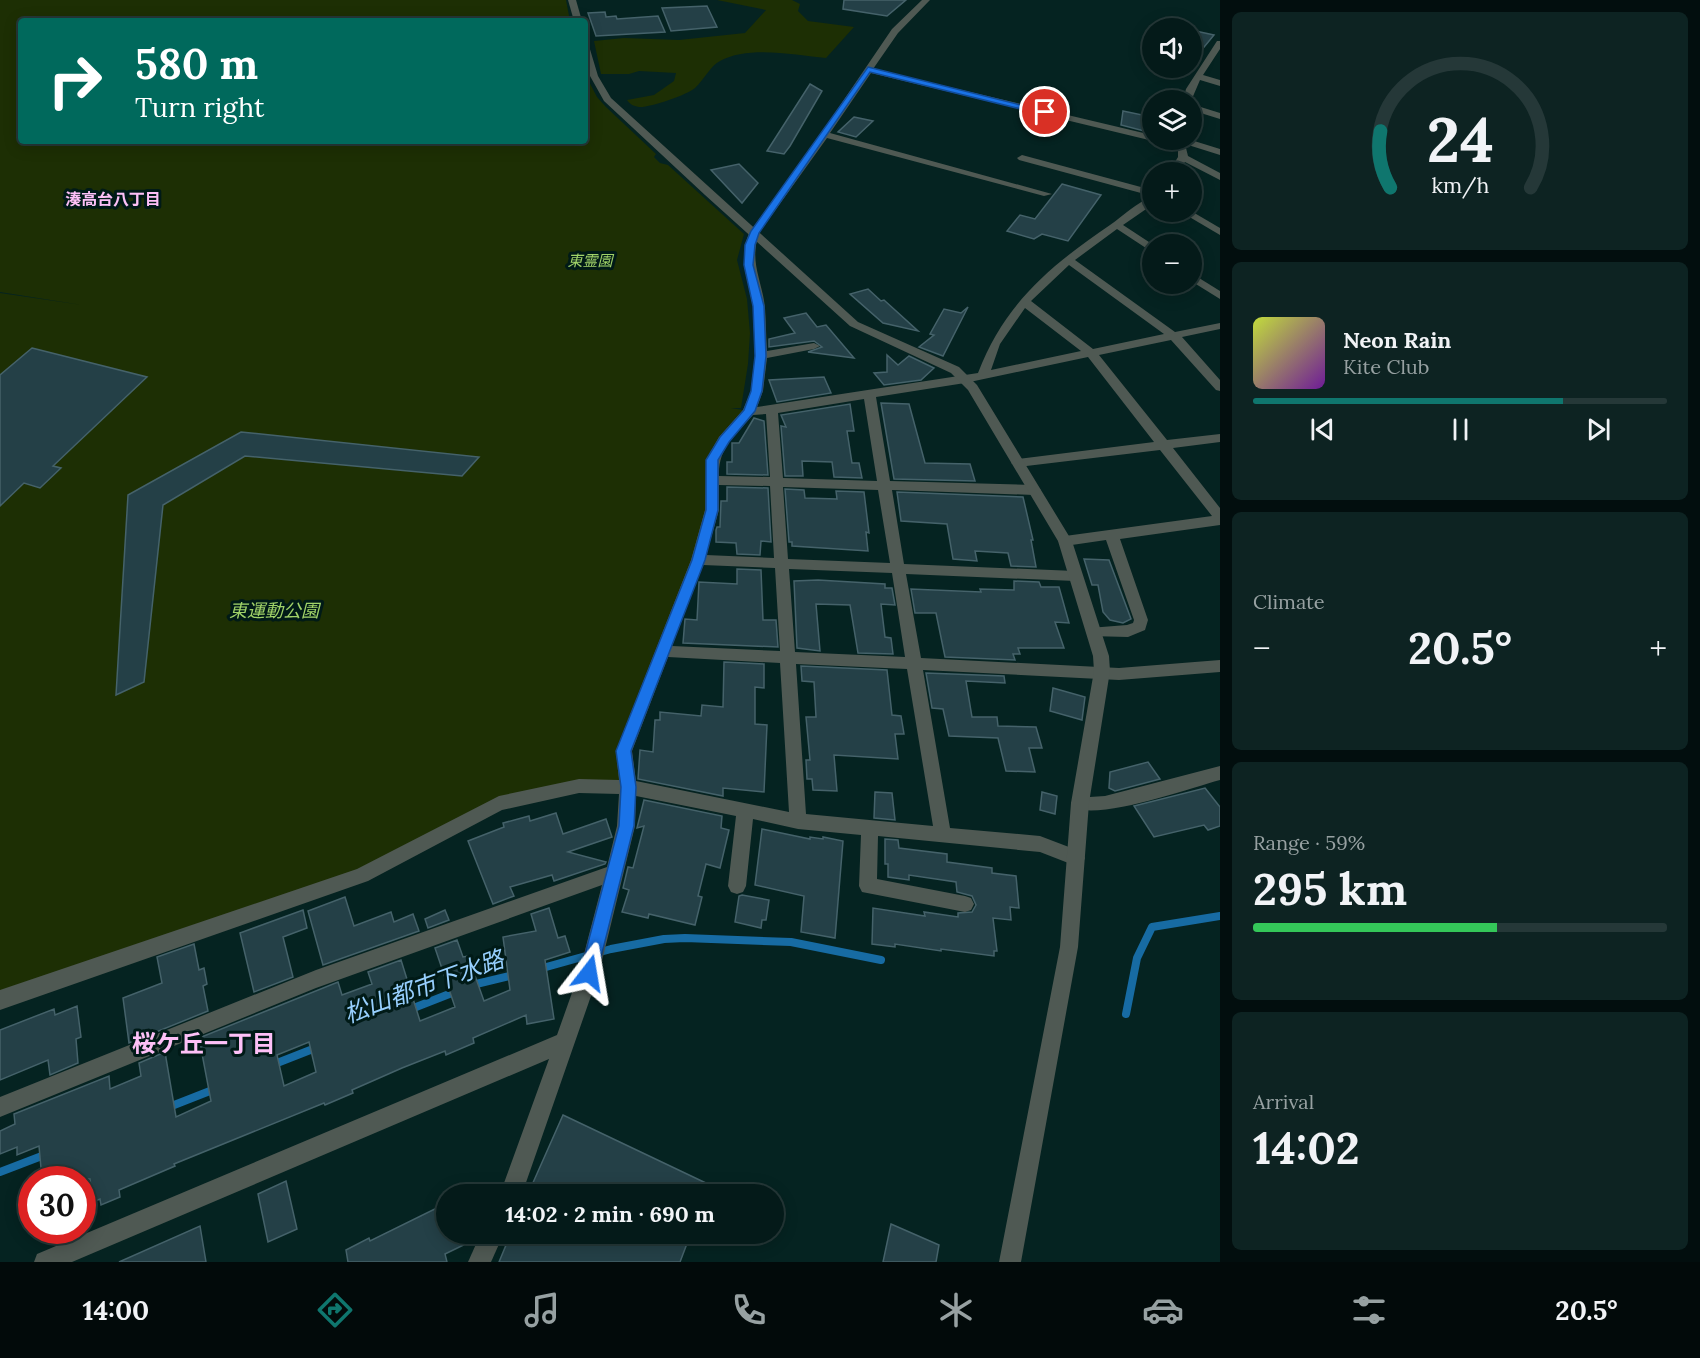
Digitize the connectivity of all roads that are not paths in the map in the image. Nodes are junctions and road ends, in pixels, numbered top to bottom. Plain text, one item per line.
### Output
1 (572, 0) edge
2 (926, 0) edge
3 (577, 18) edge
4 (1220, 44) edge
5 (1217, 53) edge
6 (588, 56) edge
7 (868, 70) junction
8 (1202, 71) edge
9 (1202, 77) edge
10 (1220, 82) edge
11 (1202, 110) edge
12 (1220, 116) edge
13 (824, 134) junction
14 (1142, 136) edge
15 (1202, 147) edge
16 (1183, 150) edge
17 (1220, 152) edge
18 (1183, 157) junction
19 (1022, 158) dead end
20 (1180, 162) edge
21 (1220, 177) edge
22 (1142, 190) edge
23 (1047, 194) dead end
24 (1142, 207) edge
25 (1202, 221) edge
26 (1117, 225) junction
27 (1220, 232) edge
28 (754, 233) junction
29 (1142, 242) edge
30 (1067, 259) junction
31 (1202, 284) edge
32 (1220, 296) edge
33 (1025, 302) junction
34 (1220, 326) edge
35 (1175, 337) junction
36 (814, 346) dead end
37 (1092, 354) junction
38 (761, 356) junction
39 (983, 374) junction
40 (965, 379) junction
41 (1220, 387) edge
42 (869, 394) junction
43 (772, 410) junction
44 (749, 411) junction
45 (1220, 438) edge
46 (1164, 445) junction
47 (1018, 463) junction
48 (711, 480) junction
49 (776, 483) junction
50 (886, 486) junction
51 (1034, 490) junction
52 (1220, 518) edge
53 (1111, 534) junction
54 (1065, 541) junction
55 (698, 560) junction
56 (783, 563) junction
57 (899, 569) junction
58 (1075, 576) junction
59 (1094, 632) junction
60 (663, 651) junction
61 (789, 659) junction
62 (914, 664) junction
63 (1220, 666) edge
64 (1102, 671) junction
65 (1220, 772) edge
66 (628, 787) junction
67 (1080, 803) junction
68 (745, 810) junction
69 (798, 821) junction
70 (870, 829) junction
71 (943, 836) junction
72 (1076, 858) junction
73 (614, 873) junction
74 (737, 885) dead end
75 (965, 904) dead end
76 (0, 999) edge
77 (565, 1042) junction
78 (0, 1107) edge
79 (515, 1184) edge
80 (488, 1244) edge
81 (45, 1262) edge
82 (479, 1262) edge
83 (1010, 1262) edge

1 - 3 street
2 - 7 street
4 - 5 street
5 - 8 street
6 - 28 street
7 - 13 street
7 - 14 street
9 - 10 street
11 - 12 street
13 - 23 street
13 - 28 street
15 - 17 street
16 - 18 street
18 - 20 street
18 - 21 street
19 - 22 street
24 - 26 street
25 - 27 street
26 - 29 street
26 - 30 street
28 - 38 street
28 - 40 street
30 - 33 street
30 - 35 street
31 - 32 street
33 - 37 street
33 - 39 street
34 - 35 street
35 - 37 street
35 - 41 street
36 - 38 street
37 - 39 street
37 - 46 street
38 - 44 street
39 - 40 street
40 - 42 street
40 - 47 street
42 - 43 street
42 - 50 street
43 - 44 street
43 - 49 street
44 - 48 street
45 - 46 street
46 - 47 street
46 - 52 street
47 - 51 street
48 - 49 street
48 - 55 street
49 - 50 street
49 - 56 street
50 - 51 street
50 - 57 street
51 - 54 street
52 - 53 street
53 - 54 street
53 - 59 street
54 - 58 street
55 - 56 street
55 - 60 street
56 - 57 street
56 - 61 street
57 - 58 street
57 - 62 street
58 - 59 street
59 - 64 street
60 - 61 street
60 - 66 street
61 - 62 street
61 - 69 street
62 - 64 street
62 - 71 street
63 - 64 street
64 - 67 street
65 - 67 street
66 - 68 street
66 - 73 street
66 - 76 street
67 - 72 street
68 - 69 street
68 - 74 street
69 - 70 street
70 - 71 street
70 - 75 street
71 - 72 street
72 - 83 street
73 - 77 street
73 - 78 street
77 - 79 street
77 - 81 street
80 - 82 street

